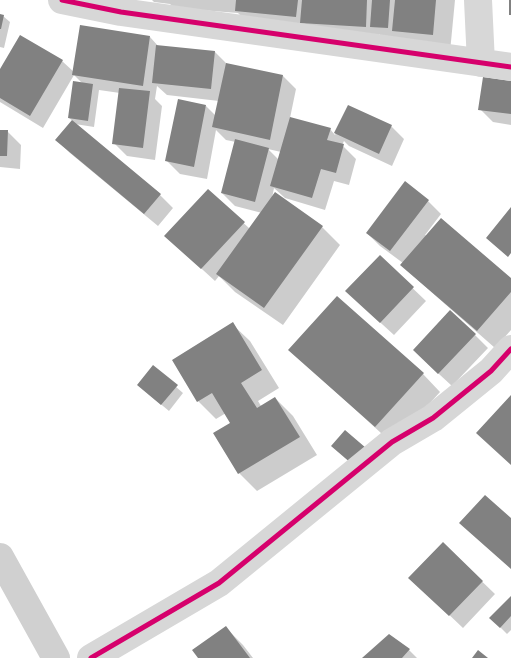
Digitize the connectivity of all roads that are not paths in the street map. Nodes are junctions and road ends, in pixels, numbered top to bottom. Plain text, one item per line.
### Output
1 (62, 0) edge
2 (478, 0) edge
3 (481, 63) junction
4 (511, 67) edge
5 (511, 348) edge
6 (0, 557) edge
7 (56, 658) edge
8 (91, 658) edge

1 - 3 street
2 - 3 street
3 - 4 street
5 - 8 street
6 - 7 main road

